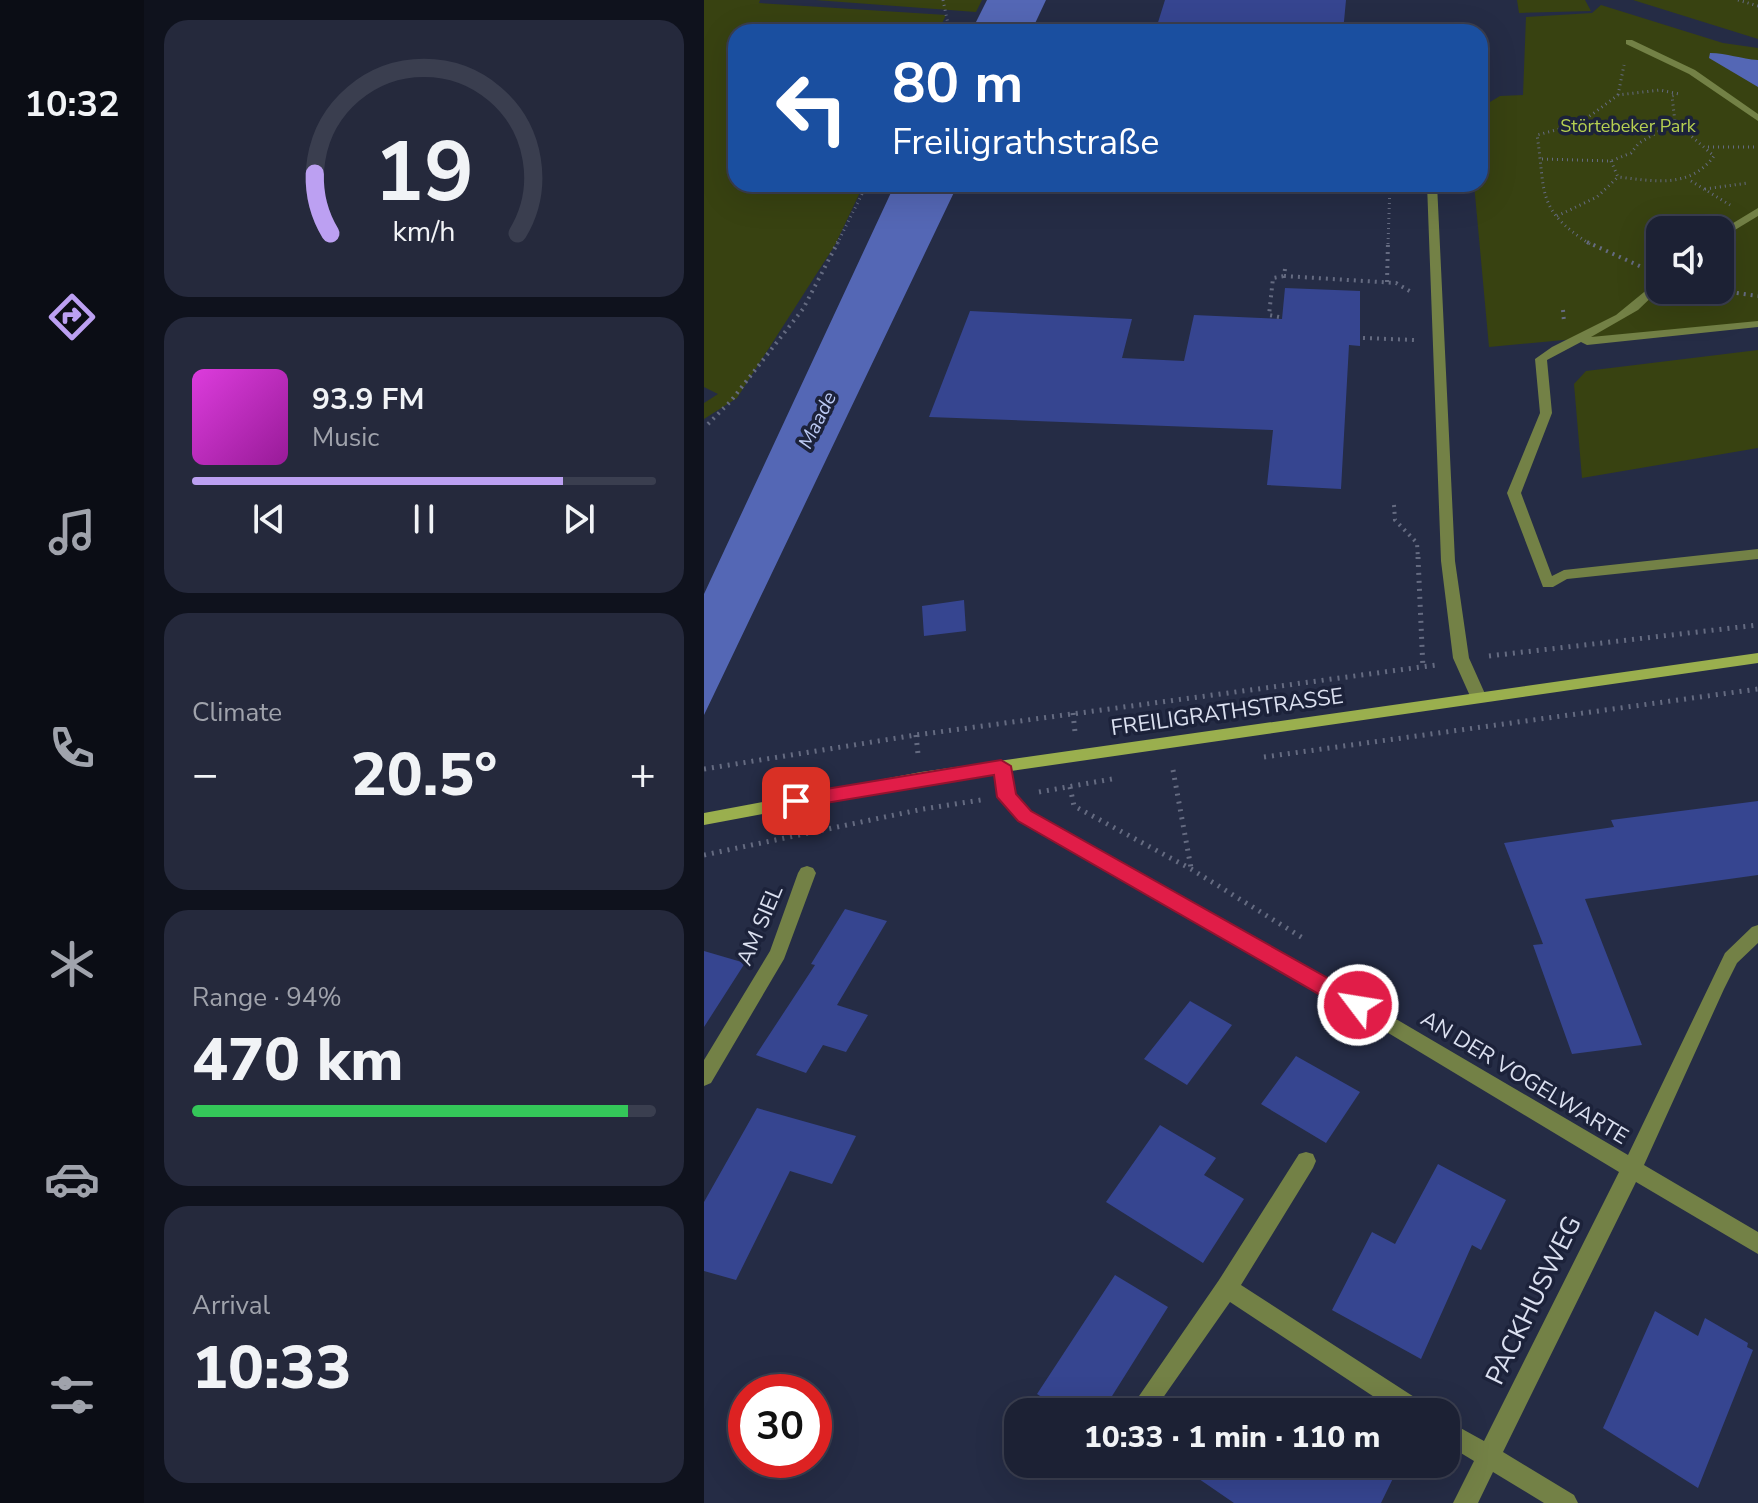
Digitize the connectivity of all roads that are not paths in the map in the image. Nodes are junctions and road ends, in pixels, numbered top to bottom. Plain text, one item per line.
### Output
1 (1629, 42) road end
2 (1758, 118) edge
3 (1432, 192) edge
4 (1754, 214) edge
5 (1734, 227) edge
6 (1646, 297) edge
7 (1758, 324) edge
8 (1566, 343) junction
9 (1758, 554) edge
10 (1758, 658) edge
11 (1478, 696) junction
12 (1001, 766) junction
13 (704, 819) edge
14 (807, 873) dead end
15 (1756, 938) edge
16 (704, 1077) edge
17 (1306, 1161) dead end
18 (1630, 1167) junction
19 (1758, 1244) edge
20 (1227, 1288) junction
21 (1149, 1398) edge
22 (1396, 1398) edge
23 (1460, 1440) edge
24 (1487, 1458) junction
25 (1465, 1503) edge
26 (1566, 1503) edge

1 - 2 street
3 - 11 street
4 - 5 street
6 - 8 street
7 - 8 street
8 - 9 street
10 - 11 main road, FREILIGRATHSTRASSE
11 - 12 main road, FREILIGRATHSTRASSE
12 - 13 main road, FREILIGRATHSTRASSE
12 - 18 street, AN DER VOGELWARTE
14 - 16 street, AM SIEL
15 - 18 street, PACKHUSWEG
17 - 20 street
18 - 19 street, AN DER VOGELWARTE
18 - 24 street, PACKHUSWEG
20 - 21 street
20 - 22 street
23 - 24 street
24 - 25 street, PACKHUSWEG
24 - 26 street

